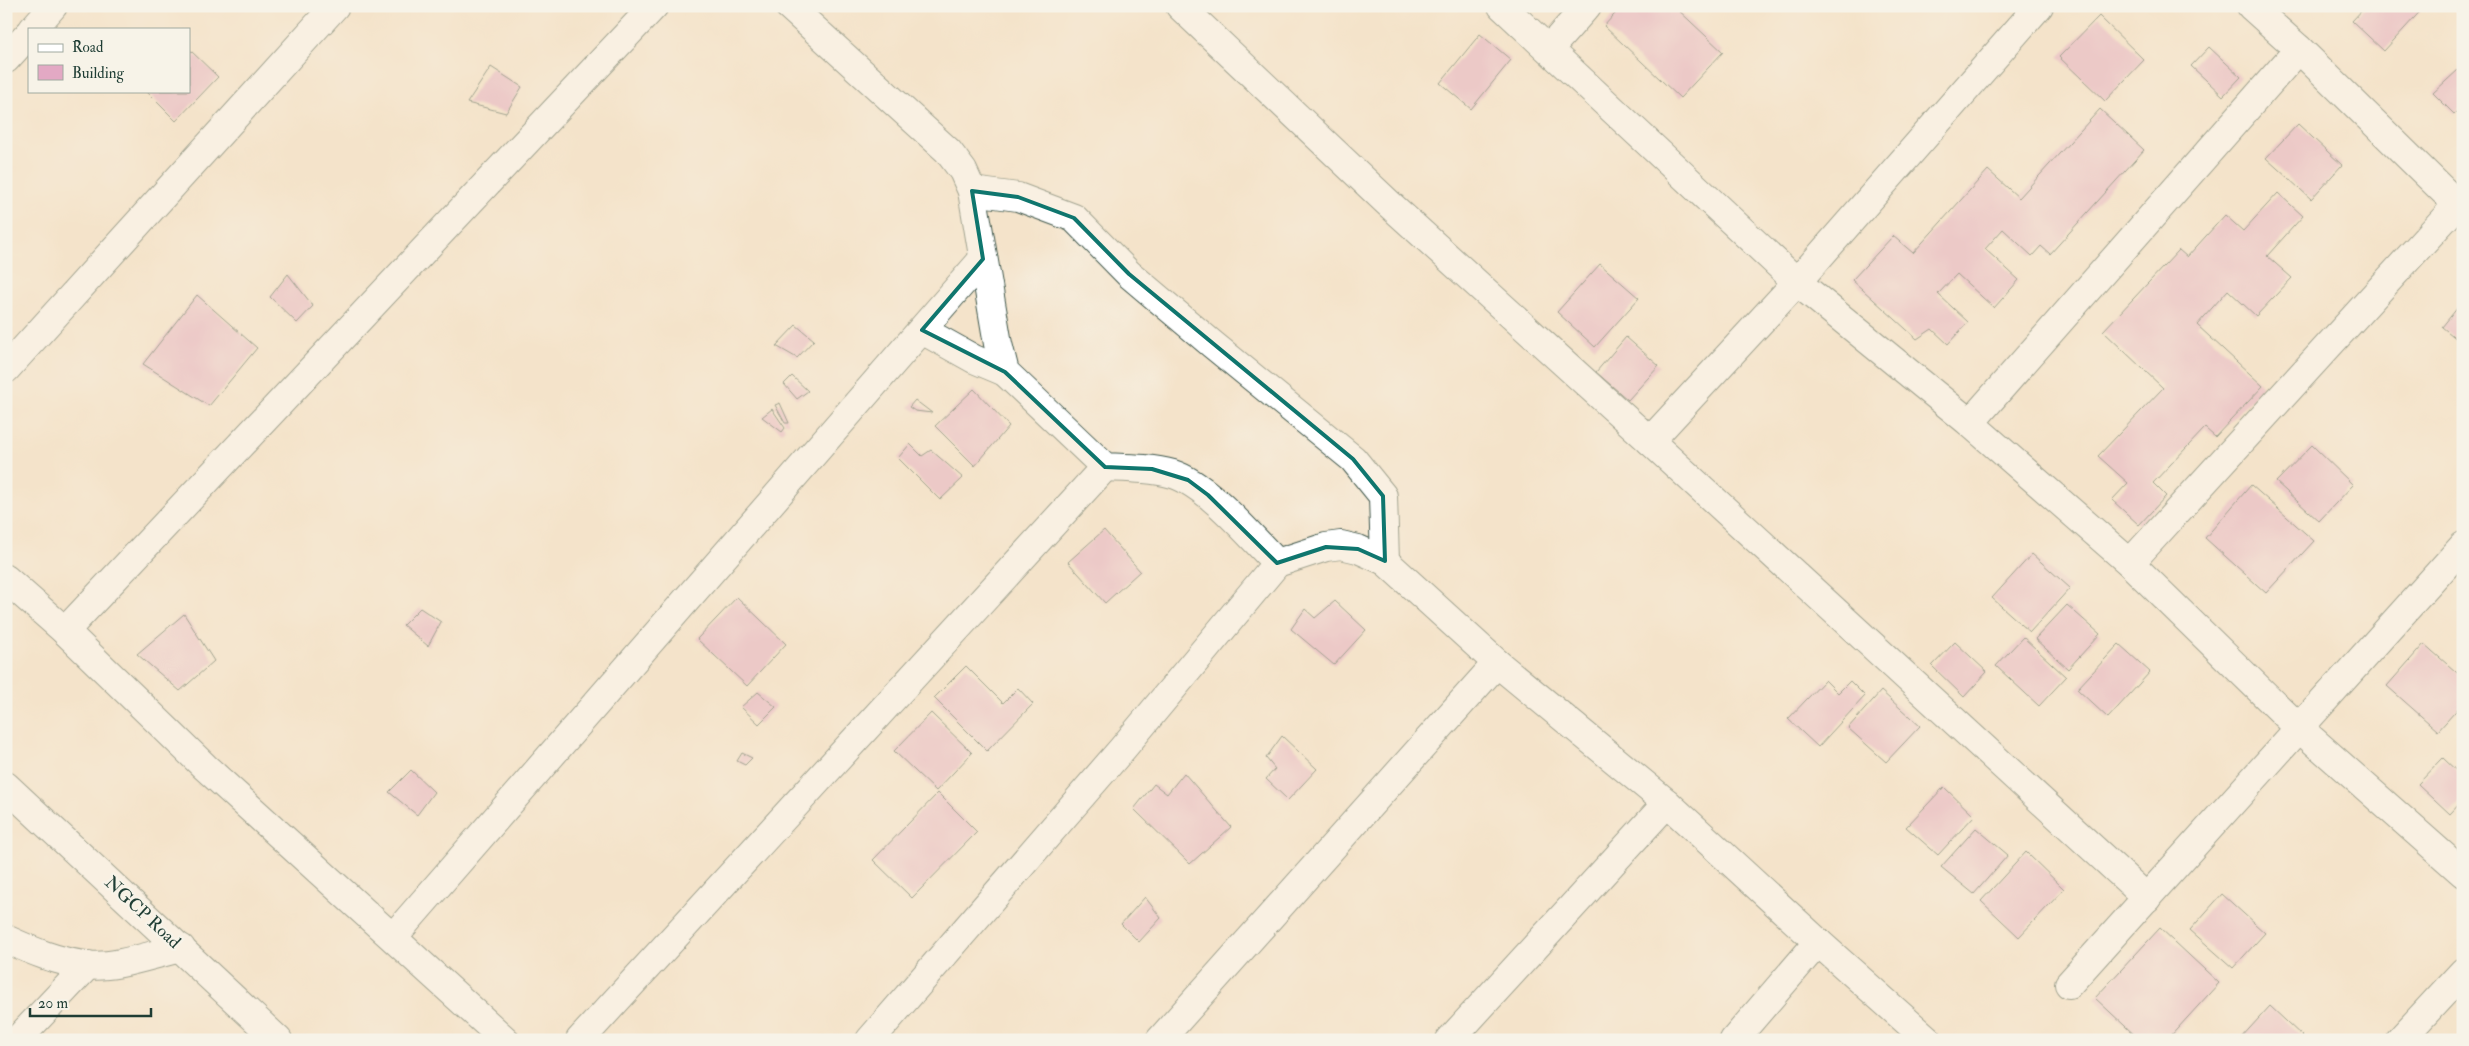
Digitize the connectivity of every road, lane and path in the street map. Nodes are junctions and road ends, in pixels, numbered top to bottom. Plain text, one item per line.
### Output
1 (53, 6) edge
2 (335, 6) edge
3 (654, 6) edge
4 (789, 6) edge
5 (1180, 6) edge
6 (1502, 6) edge
7 (1587, 6) edge
8 (2039, 6) edge
9 (2251, 6) edge
10 (34, 28) edge
11 (28, 35) edge
12 (1550, 49) junction
13 (2299, 49) junction
14 (6, 60) edge
15 (972, 191) junction
16 (2460, 208) edge
17 (983, 259) junction
18 (1797, 282) junction
19 (922, 330) junction
20 (6, 369) edge
21 (1005, 372) junction
22 (1970, 423) junction
23 (1650, 441) junction
24 (1105, 467) junction
25 (2463, 546) edge
26 (1385, 560) junction
27 (1277, 563) junction
28 (2130, 563) junction
29 (6, 579) edge
30 (65, 631) junction
31 (1497, 663) junction
32 (2300, 728) junction
33 (6, 786) edge
34 (1667, 803) junction
35 (2463, 873) edge
36 (2147, 898) junction
37 (392, 937) junction
38 (6, 939) edge
39 (1818, 942) junction
40 (181, 948) junction
41 (88, 965) junction
42 (2463, 972) edge
43 (2069, 984) dead end
44 (16, 1040) edge
45 (278, 1040) edge
46 (504, 1040) edge
47 (580, 1040) edge
48 (870, 1040) edge
49 (1160, 1040) edge
50 (1450, 1040) edge
51 (1734, 1040) edge
52 (1928, 1040) edge
53 (2400, 1040) edge

1 - 10 street
2 - 20 street
3 - 30 street
4 - 15 street
5 - 23 street
6 - 12 street
7 - 12 street
8 - 18 street
9 - 13 street
11 - 14 street
12 - 18 street
13 - 16 street
13 - 22 street
15 - 17 street
15 - 26 street
16 - 28 street
17 - 19 street
17 - 21 street
18 - 22 street
18 - 23 street
19 - 21 street
19 - 37 street
21 - 24 street
22 - 28 street
23 - 36 street
24 - 27 street
24 - 47 street
25 - 32 street
26 - 27 street
26 - 31 street
27 - 48 street
28 - 32 street
29 - 30 street
30 - 37 street
31 - 34 street
31 - 49 street
32 - 35 street
32 - 36 street
33 - 40 street, NGCP Road
34 - 39 street
34 - 50 street
36 - 43 street
37 - 46 street
38 - 41 street
39 - 51 street
39 - 52 street
40 - 41 street
40 - 45 street, NGCP Road
41 - 44 street
42 - 53 street

